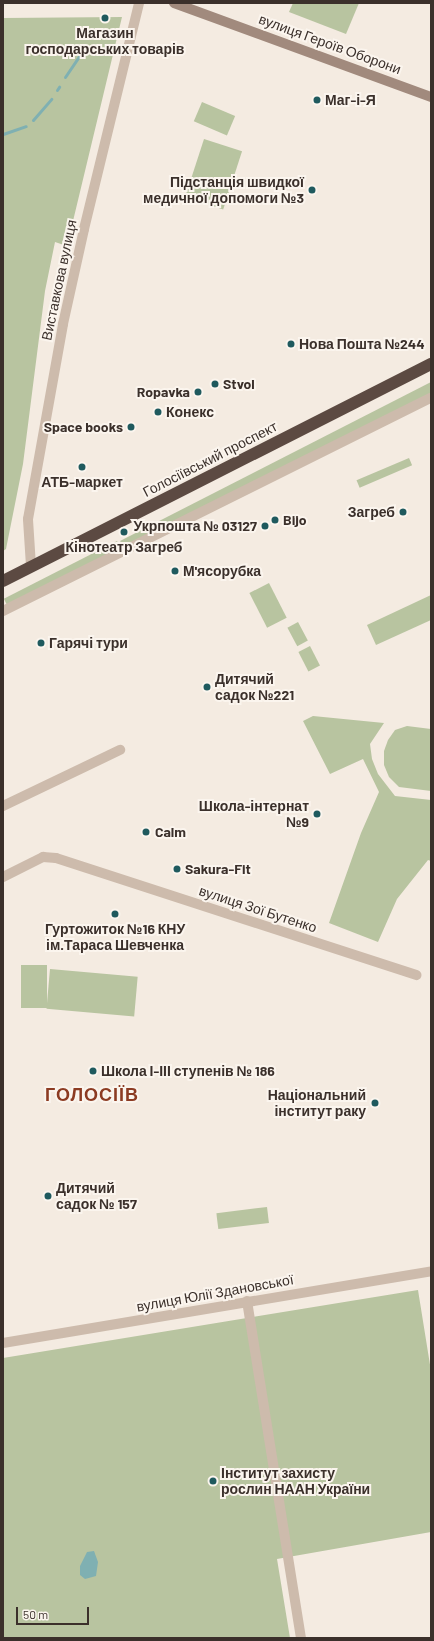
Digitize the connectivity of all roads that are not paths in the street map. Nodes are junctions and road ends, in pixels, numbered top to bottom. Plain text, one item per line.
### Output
1 (139, 3) edge
2 (174, 3) edge
3 (431, 98) edge
4 (431, 364) edge
5 (431, 398) edge
6 (31, 566) junction
7 (3, 580) edge
8 (3, 611) edge
9 (120, 750) dead end
10 (3, 806) edge
11 (3, 877) edge
12 (416, 975) dead end
13 (431, 1271) edge
14 (247, 1301) junction
15 (3, 1343) edge
16 (301, 1638) edge

1 - 6 street, Виставкова вулиця
2 - 3 street, вулиця Героїв Оборони
4 - 6 highway, Голосіївський проспект
5 - 8 street
6 - 7 highway, Голосіївський проспект
9 - 10 street
11 - 12 street, вулиця Зої Бутенко
13 - 14 street, вулиця Юлії Здановської
14 - 15 street, вулиця Юлії Здановської
14 - 16 street

